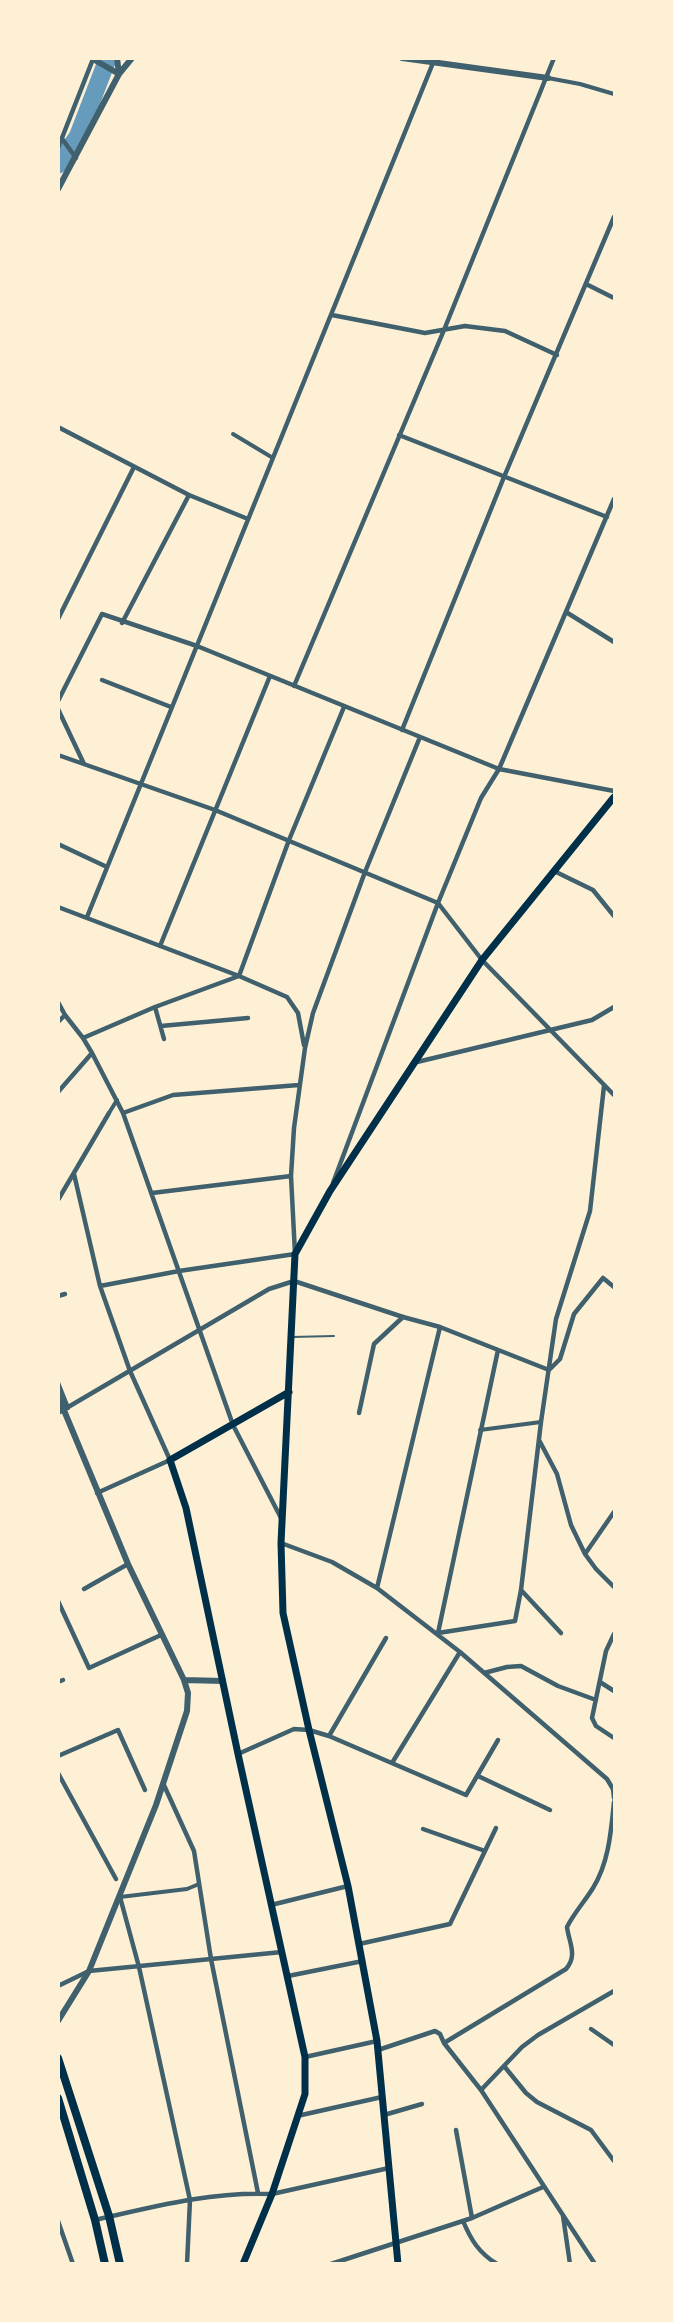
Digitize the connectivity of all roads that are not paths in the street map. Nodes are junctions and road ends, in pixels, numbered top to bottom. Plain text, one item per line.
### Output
1 (117, 58) edge
2 (132, 58) edge
3 (402, 58) edge
4 (554, 58) edge
5 (93, 59) edge
6 (434, 61) edge
7 (119, 74) junction
8 (548, 78) junction
9 (615, 94) edge
10 (63, 140) junction
11 (58, 148) edge
12 (76, 158) junction
13 (58, 189) edge
14 (615, 217) edge
15 (586, 284) junction
16 (615, 298) edge
17 (332, 315) junction
18 (444, 330) junction
19 (557, 355) junction
20 (58, 427) edge
21 (233, 434) dead end
22 (399, 435) junction
23 (274, 458) junction
24 (134, 467) junction
25 (504, 477) junction
26 (189, 495) junction
27 (615, 499) edge
28 (607, 517) junction
29 (248, 519) junction
30 (566, 612) junction
31 (58, 619) edge
32 (122, 623) junction
33 (615, 642) edge
34 (196, 646) junction
35 (270, 676) junction
36 (102, 680) dead end
37 (294, 686) junction
38 (58, 701) edge
39 (171, 707) junction
40 (344, 707) junction
41 (58, 709) edge
42 (402, 730) junction
43 (420, 737) junction
44 (58, 755) edge
45 (84, 764) junction
46 (499, 769) junction
47 (140, 783) junction
48 (615, 791) edge
49 (615, 797) edge
50 (215, 810) junction
51 (289, 840) junction
52 (58, 844) edge
53 (107, 867) junction
54 (554, 871) junction
55 (365, 872) junction
56 (438, 903) junction
57 (58, 907) edge
58 (614, 913) edge
59 (87, 917) junction
60 (160, 946) junction
61 (482, 960) junction
62 (239, 976) junction
63 (58, 1002) edge
64 (155, 1007) junction
65 (615, 1007) edge
66 (65, 1015) junction
67 (248, 1018) dead end
68 (58, 1022) edge
69 (160, 1026) junction
70 (550, 1030) junction
71 (83, 1038) junction
72 (165, 1039) dead end
73 (305, 1048) junction
74 (92, 1053) junction
75 (417, 1062) junction
76 (299, 1085) junction
77 (604, 1086) junction
78 (58, 1092) edge
79 (615, 1095) edge
80 (117, 1100) junction
81 (109, 1113) joint
82 (123, 1113) junction
83 (74, 1174) junction
84 (291, 1176) junction
85 (330, 1191) junction
86 (152, 1193) junction
87 (58, 1200) edge
88 (295, 1254) junction
89 (179, 1271) junction
90 (294, 1281) junction
91 (100, 1286) junction
92 (615, 1287) edge
93 (65, 1294) dead end
94 (58, 1296) edge
95 (403, 1317) junction
96 (440, 1327) junction
97 (199, 1330) junction
98 (334, 1336) dead end
99 (291, 1337) junction
100 (498, 1350) junction
101 (549, 1370) junction
102 (130, 1371) junction
103 (58, 1383) edge
104 (289, 1392) junction
105 (58, 1396) edge
106 (63, 1410) edge
107 (359, 1413) dead end
108 (541, 1422) junction
109 (233, 1425) junction
110 (480, 1430) junction
111 (538, 1439) junction
112 (170, 1461) junction
113 (97, 1493) junction
114 (615, 1512) edge
115 (282, 1520) junction
116 (281, 1543) junction
117 (585, 1554) junction
118 (128, 1563) junction
119 (615, 1587) edge
120 (377, 1588) junction
121 (84, 1589) dead end
122 (521, 1590) junction
123 (58, 1601) edge
124 (438, 1633) junction
125 (561, 1633) dead end
126 (615, 1634) edge
127 (161, 1635) junction
128 (386, 1638) dead end
129 (460, 1652) junction
130 (484, 1673) junction
131 (184, 1680) junction
132 (223, 1681) junction
133 (600, 1682) junction
134 (615, 1691) edge
135 (596, 1700) junction
136 (309, 1730) junction
137 (329, 1736) junction
138 (615, 1738) edge
139 (498, 1740) dead end
140 (238, 1754) junction
141 (58, 1756) edge
142 (392, 1763) junction
143 (58, 1773) edge
144 (478, 1776) junction
145 (163, 1783) junction
146 (146, 1790) dead end
147 (615, 1800) edge
148 (550, 1810) dead end
149 (496, 1828) dead end
150 (423, 1829) dead end
151 (485, 1851) junction
152 (116, 1879) dead end
153 (199, 1884) junction
154 (348, 1886) junction
155 (120, 1897) junction
156 (271, 1905) junction
157 (359, 1944) junction
158 (282, 1952) junction
159 (211, 1959) junction
160 (363, 1961) junction
161 (139, 1967) junction
162 (89, 1971) junction
163 (288, 1976) junction
164 (58, 1986) edge
165 (615, 1991) edge
166 (58, 2020) edge
167 (591, 2029) dead end
168 (377, 2041) junction
169 (444, 2043) junction
170 (615, 2045) edge
171 (378, 2050) junction
172 (306, 2056) junction
173 (58, 2058) edge
174 (504, 2066) junction
175 (480, 2090) junction
176 (382, 2097) junction
177 (58, 2098) edge
178 (422, 2104) dead end
179 (384, 2115) junction
180 (297, 2116) junction
181 (456, 2130) dead end
182 (615, 2161) edge
183 (389, 2168) junction
184 (543, 2187) junction
185 (258, 2193) junction
186 (272, 2194) junction
187 (190, 2200) junction
188 (563, 2213) junction
189 (109, 2216) junction
190 (472, 2218) junction
191 (95, 2220) junction
192 (58, 2221) edge
193 (463, 2221) junction
194 (395, 2241) junction
195 (73, 2264) edge
196 (105, 2264) edge
197 (120, 2264) edge
198 (187, 2264) edge
199 (243, 2264) edge
200 (331, 2264) edge
201 (398, 2264) edge
202 (497, 2264) edge
203 (570, 2264) edge
204 (595, 2264) edge

1 - 7 street
2 - 7 street
3 - 6 street
4 - 8 street
5 - 7 street
5 - 10 street
6 - 8 street
6 - 17 street
7 - 12 street
8 - 9 street
8 - 18 street
10 - 11 street
10 - 12 street
12 - 13 street
14 - 15 street
15 - 16 street
15 - 19 street
17 - 18 street
17 - 23 street
18 - 19 street
18 - 22 street
19 - 25 street
20 - 24 street
21 - 23 street
22 - 25 street
22 - 37 street
23 - 29 street
24 - 26 street
24 - 31 street
25 - 28 street
25 - 42 street
26 - 29 street
26 - 32 street
27 - 28 street
28 - 30 street
29 - 34 street
30 - 33 street
30 - 46 street
32 - 34 street
32 - 38 street
34 - 35 street
34 - 39 street
35 - 37 street
35 - 50 street
36 - 39 street
37 - 40 street
39 - 47 street
40 - 42 street
40 - 51 street
41 - 45 street
42 - 43 street
43 - 46 street
43 - 55 street
44 - 45 street
45 - 47 street
46 - 48 street
46 - 56 street
47 - 50 street
47 - 53 street
49 - 54 main road
50 - 51 street
50 - 60 street
51 - 55 street
51 - 62 street
52 - 53 street
53 - 59 street
54 - 58 street
54 - 61 main road
55 - 56 street
55 - 73 street
56 - 61 street
56 - 85 street
57 - 59 street
59 - 60 street
60 - 62 street
61 - 70 street
61 - 75 main road
62 - 64 street
62 - 73 street
63 - 66 street
64 - 69 street
64 - 71 street
65 - 70 street
66 - 68 street
66 - 71 street
67 - 69 street
69 - 72 street
70 - 75 street
70 - 77 street
71 - 74 street
73 - 76 street
74 - 78 street
74 - 80 street
75 - 85 main road
76 - 82 street
76 - 84 street
77 - 79 street
77 - 101 street
80 - 81 street
80 - 82 street
81 - 83 street
82 - 86 street
83 - 87 street
83 - 91 street
84 - 86 street
84 - 88 street
85 - 88 main road
86 - 89 street
88 - 89 street
88 - 90 main road
89 - 91 street
89 - 97 street
90 - 95 street
90 - 97 street
90 - 99 main road
91 - 102 street
92 - 101 street
93 - 94 street
95 - 96 street
95 - 107 street
96 - 100 street
96 - 120 street
97 - 102 street
97 - 109 street
98 - 99 lane
99 - 104 main road
100 - 101 street
100 - 110 street
101 - 108 street
102 - 106 street
102 - 112 street
103 - 106 street
104 - 109 main road
104 - 115 main road
105 - 106 street
106 - 113 street
108 - 110 street
108 - 111 street
109 - 112 main road
109 - 115 street
110 - 124 street
111 - 117 street
111 - 122 street
112 - 113 street
112 - 132 main road
113 - 118 street
114 - 117 street
115 - 116 main road
116 - 120 street
116 - 136 main road
117 - 119 street
118 - 121 street
118 - 127 street
120 - 124 street
122 - 124 street
122 - 125 street
123 - 127 street
124 - 129 street
126 - 133 street
127 - 131 street
128 - 137 street
129 - 130 street
129 - 142 street
130 - 135 street
130 - 147 street
131 - 132 street
131 - 145 street
132 - 140 main road
133 - 134 street
133 - 135 street
135 - 138 street
136 - 137 street
136 - 140 street
136 - 154 main road
137 - 142 street
139 - 144 street
140 - 156 main road
141 - 146 street
142 - 144 street
143 - 152 street
144 - 148 street
145 - 153 street
145 - 155 street
147 - 169 street
149 - 151 street
150 - 151 street
151 - 157 street
153 - 155 street
153 - 159 street
154 - 156 street
154 - 157 main road
155 - 161 street
155 - 162 street
156 - 158 main road
157 - 160 main road
158 - 159 street
158 - 163 main road
159 - 161 street
159 - 185 street
160 - 163 street
160 - 168 main road
161 - 162 street
161 - 187 street
162 - 164 street
162 - 166 street
163 - 172 main road
165 - 174 street
167 - 170 street
168 - 171 main road
168 - 172 street
169 - 171 street
169 - 175 street
171 - 176 main road
172 - 180 main road
173 - 189 main road
174 - 175 street
174 - 182 street
175 - 184 street
176 - 179 main road
176 - 180 street
177 - 191 main road
178 - 179 street
179 - 183 main road
180 - 186 main road
181 - 190 street
183 - 186 street
183 - 194 main road
184 - 188 street
184 - 190 street
185 - 186 street
185 - 187 street
186 - 199 main road
187 - 189 street
187 - 198 street
188 - 203 street
188 - 204 street
189 - 191 street
189 - 197 main road
190 - 193 street
191 - 196 main road
192 - 195 street
193 - 194 street
193 - 202 street
194 - 200 street
194 - 201 main road

